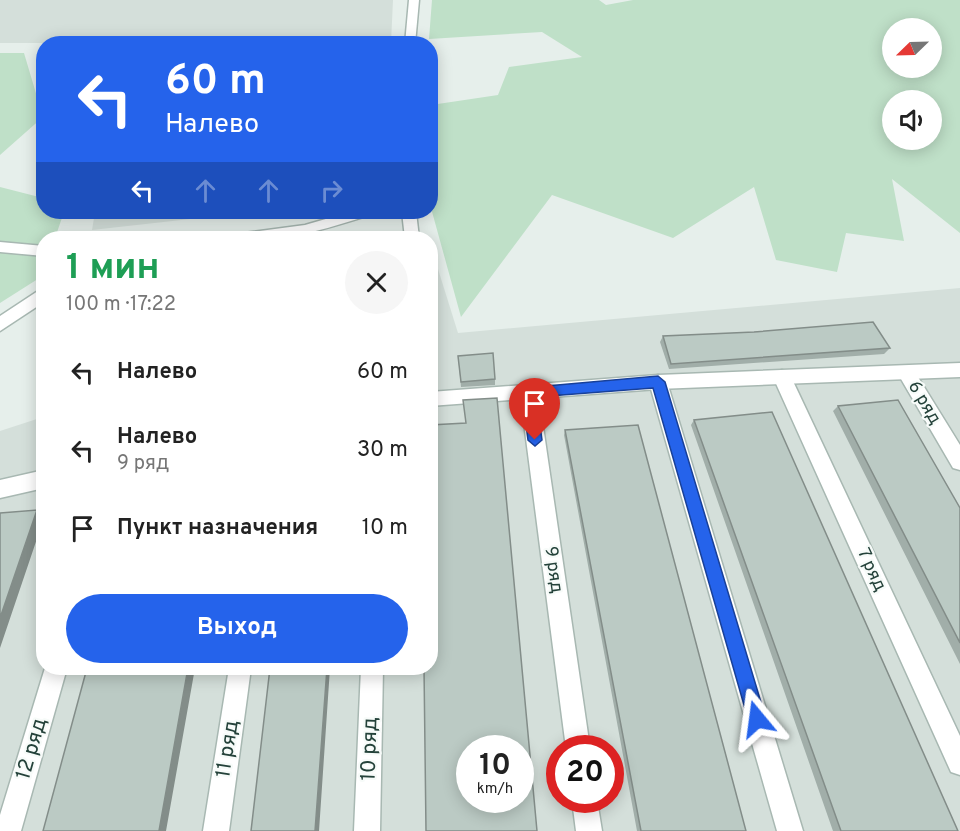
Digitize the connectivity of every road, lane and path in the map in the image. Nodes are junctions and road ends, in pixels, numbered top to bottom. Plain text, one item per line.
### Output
1 (414, 0) edge
2 (411, 36) edge
3 (341, 219) edge
4 (297, 231) edge
5 (0, 247) edge
6 (36, 250) edge
7 (36, 299) edge
8 (0, 325) edge
9 (960, 370) edge
10 (907, 374) junction
11 (782, 377) junction
12 (658, 382) junction
13 (529, 392) junction
14 (438, 398) edge
15 (960, 462) edge
16 (36, 481) edge
17 (0, 489) edge
18 (54, 675) edge
19 (239, 675) edge
20 (372, 675) edge
21 (576, 735) edge
22 (960, 763) edge
23 (587, 813) edge
24 (8, 831) edge
25 (216, 831) edge
26 (367, 831) edge
27 (589, 831) edge
28 (790, 831) edge

1 - 2 street
3 - 4 street
5 - 6 street
7 - 8 street
9 - 10 street
10 - 11 street
10 - 15 street, 6 ряд
11 - 12 street
11 - 22 street, 7 ряд
12 - 13 street
12 - 28 street
13 - 14 street
13 - 21 street, 9 ряд
16 - 17 street
18 - 24 street, 12 ряд
19 - 25 street, 11 ряд
20 - 26 street, 10 ряд
23 - 27 street

